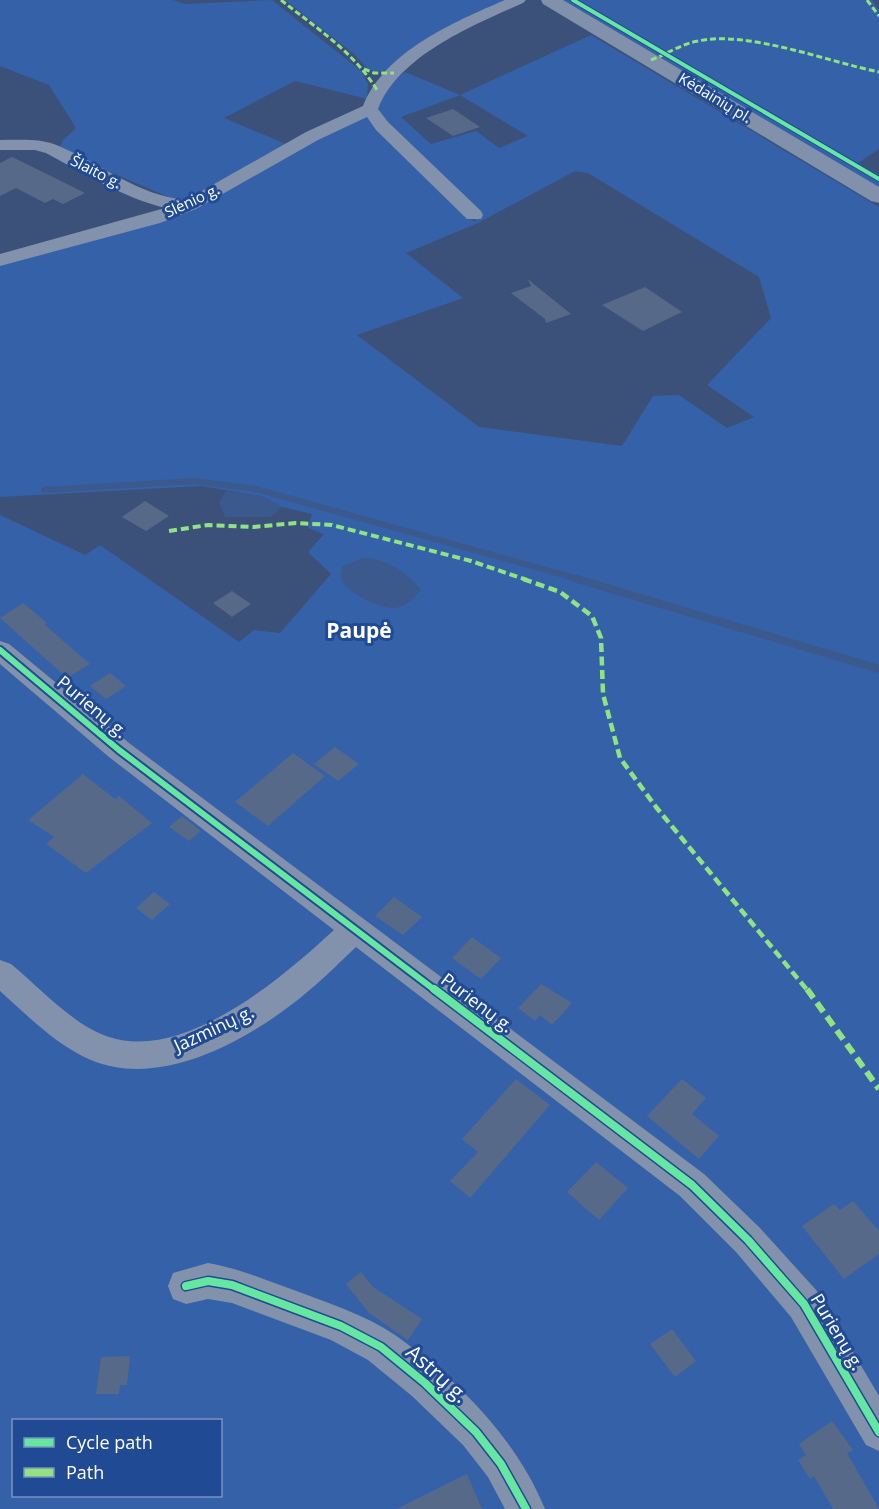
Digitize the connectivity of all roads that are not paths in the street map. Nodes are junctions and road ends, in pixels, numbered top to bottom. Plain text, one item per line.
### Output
1 (518, 0) edge
2 (550, 0) edge
3 (370, 109) junction
4 (0, 145) edge
5 (879, 196) edge
6 (190, 204) junction
7 (474, 215) dead end
8 (0, 260) edge
9 (0, 650) edge
10 (355, 930) junction
11 (0, 974) edge
12 (186, 1286) dead end
13 (879, 1432) edge
14 (526, 1509) edge

1 - 3 street
2 - 5 main road, Kėdainių pl.
3 - 6 street, Slėnio g.
3 - 7 street
4 - 6 street, Šlaito g.
6 - 8 street, Slėnio g.
9 - 10 street, Purienų g.
10 - 11 street, Jazminų g.
10 - 13 street, Purienų g.
12 - 14 street, Astrų g.

